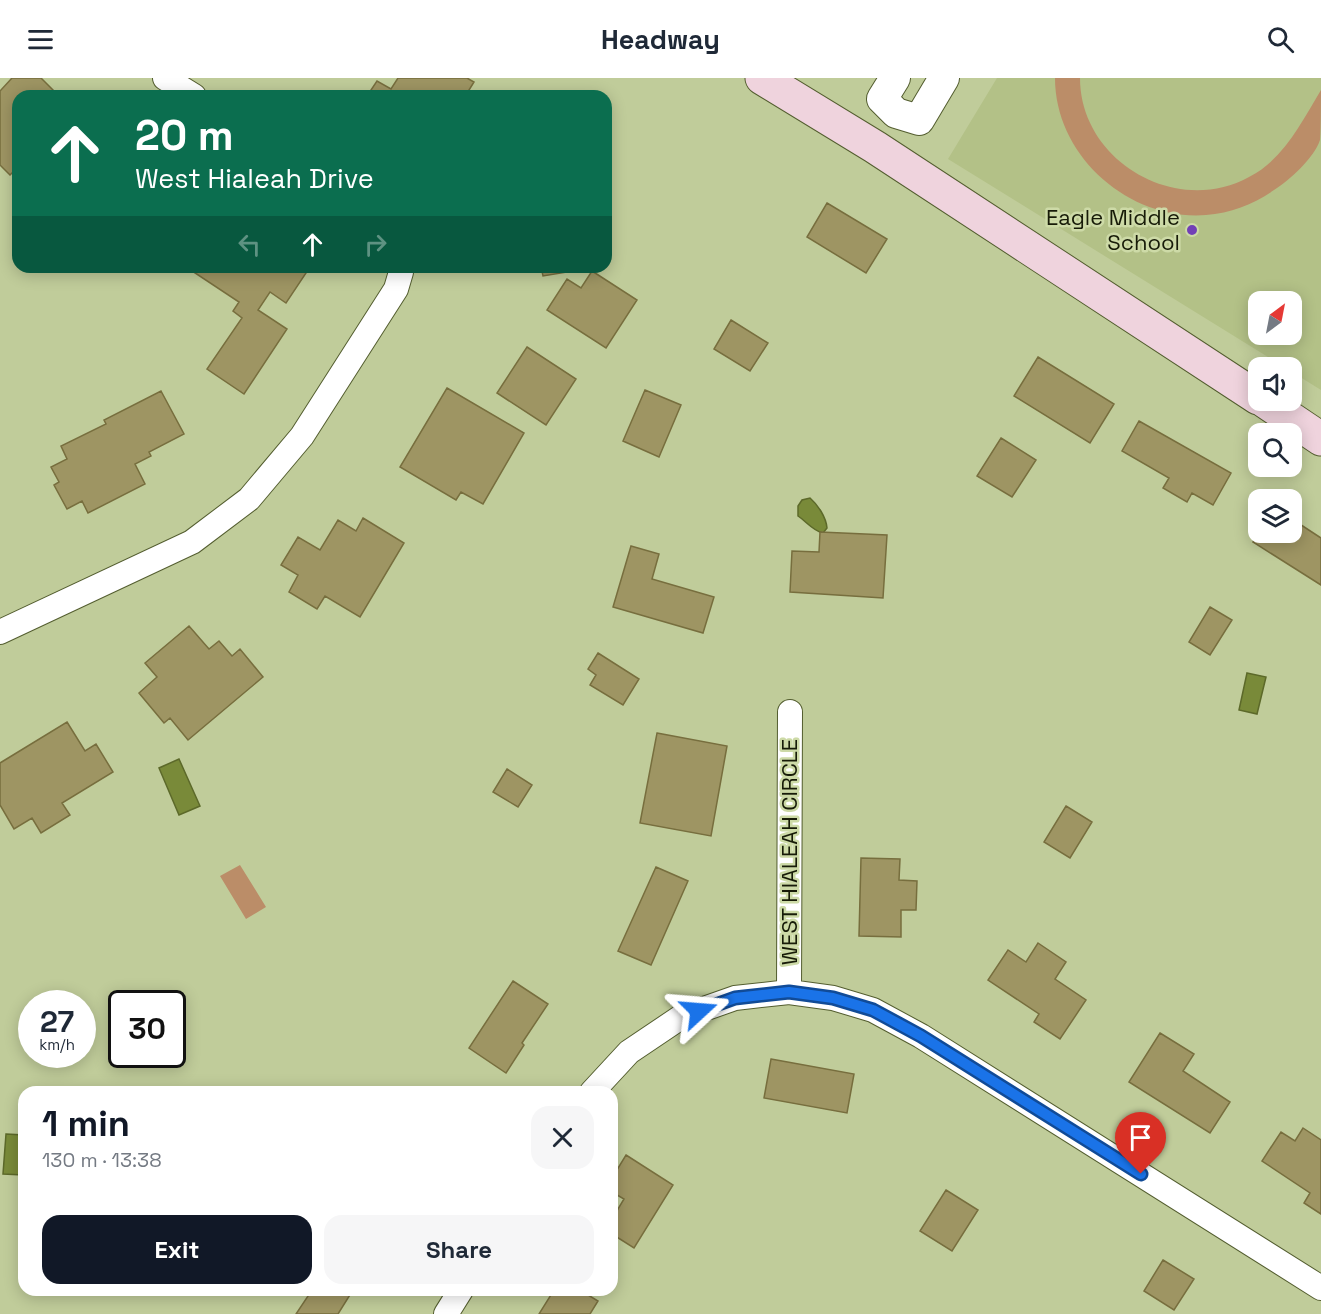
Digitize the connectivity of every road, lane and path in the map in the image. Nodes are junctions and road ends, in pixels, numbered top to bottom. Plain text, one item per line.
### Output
1 (165, 78) edge
2 (762, 78) edge
3 (895, 78) edge
4 (944, 78) edge
5 (184, 90) edge
6 (896, 113) junction
7 (875, 147) junction
8 (401, 273) edge
9 (1248, 391) edge
10 (1279, 411) edge
11 (1321, 439) edge
12 (0, 633) edge
13 (790, 712) dead end
14 (789, 992) junction
15 (597, 1086) edge
16 (1321, 1288) edge
17 (457, 1296) edge
18 (446, 1314) edge

1 - 5 street
2 - 7 main road
3 - 6 street
4 - 6 street
6 - 7 street
7 - 9 main road
8 - 12 street
10 - 11 main road
13 - 14 street, WEST HIALEAH CIRCLE
14 - 15 street
14 - 16 street
17 - 18 street

